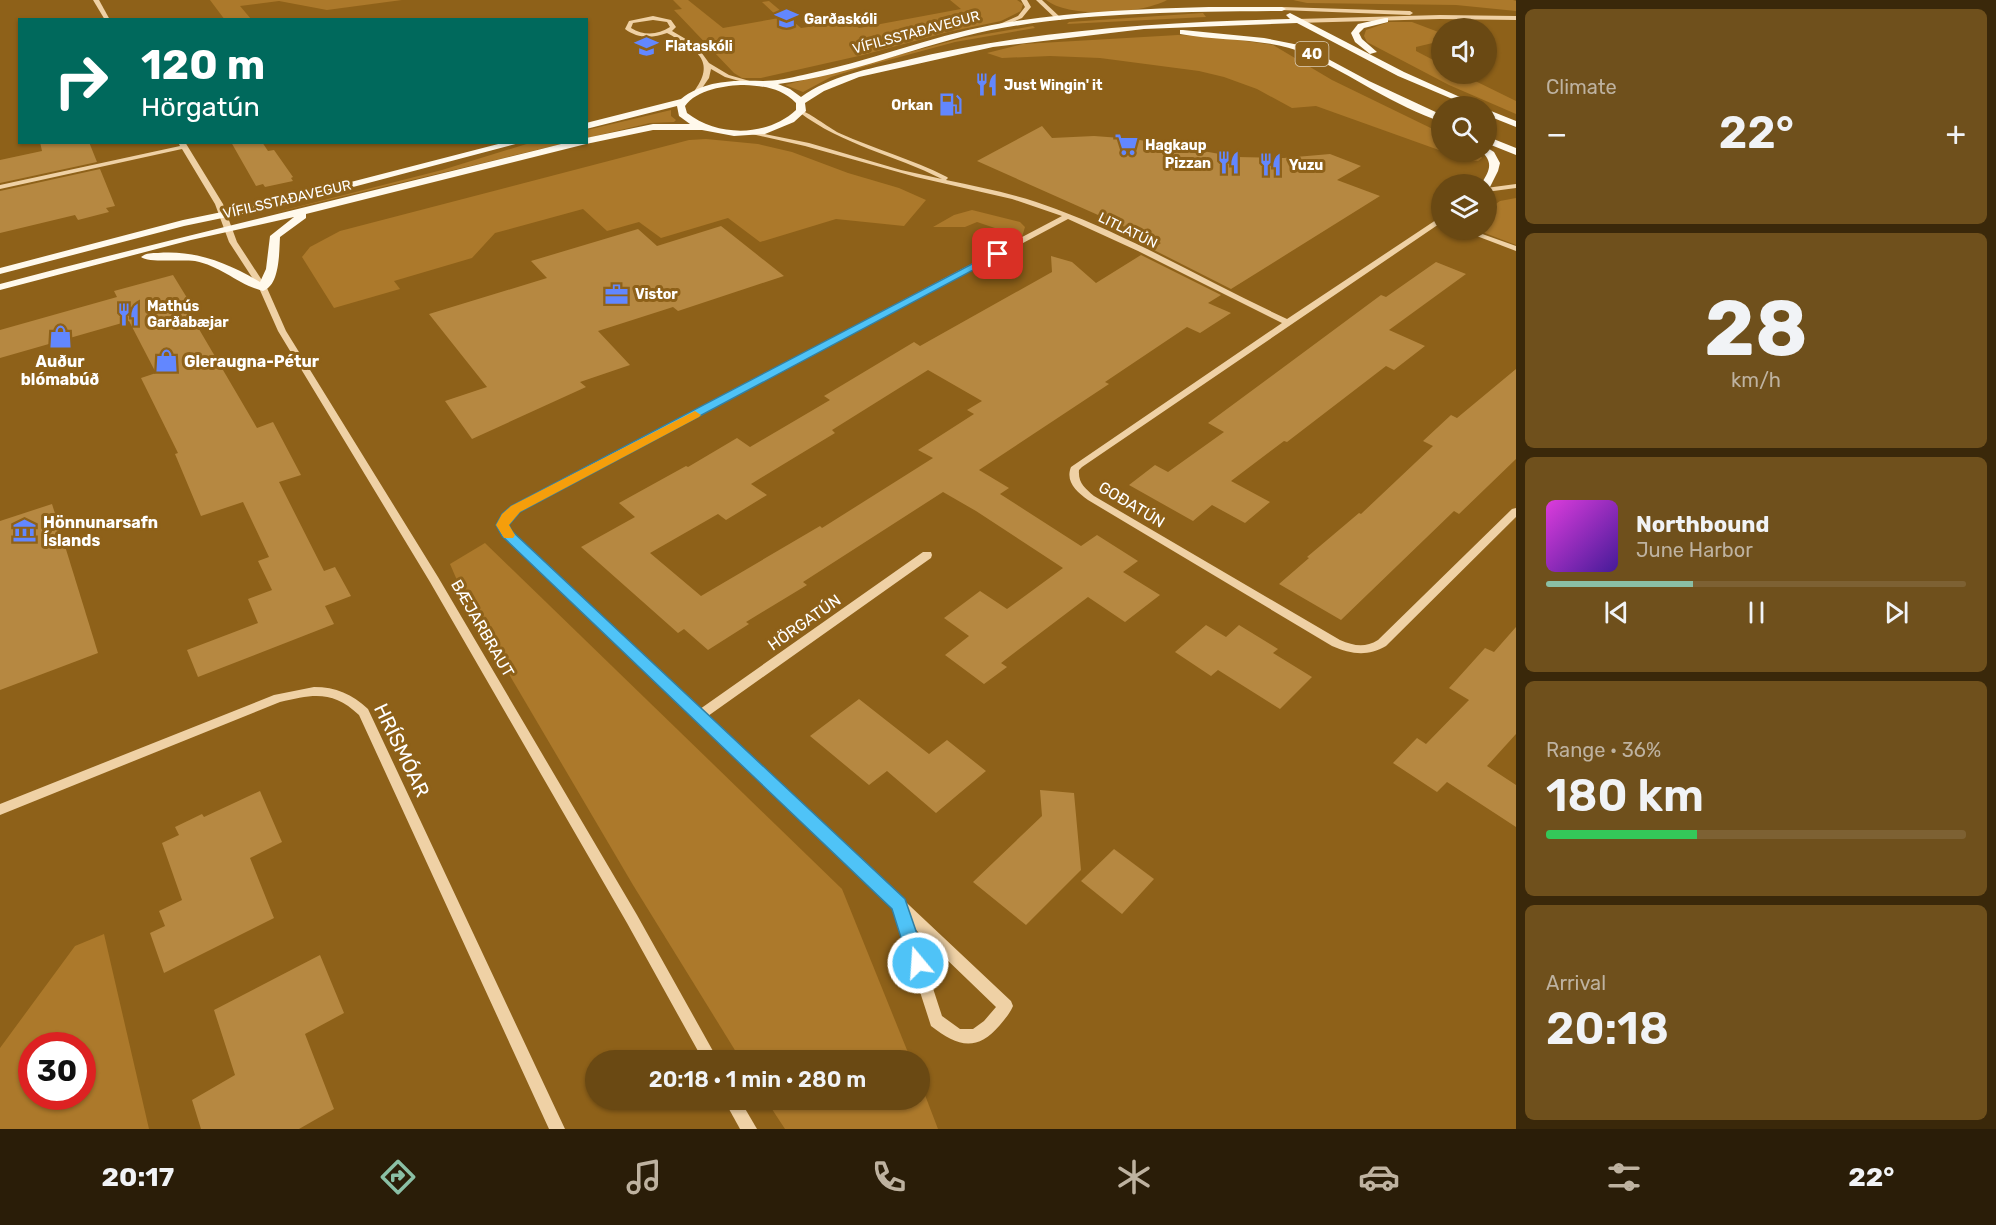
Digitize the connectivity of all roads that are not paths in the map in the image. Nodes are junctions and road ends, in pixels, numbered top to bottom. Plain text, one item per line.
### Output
1 (96, 0) edge
2 (1024, 0) edge
3 (1039, 0) edge
4 (1178, 0) edge
5 (1229, 0) edge
6 (1268, 0) edge
7 (1243, 9) junction
8 (1282, 9) junction
9 (1139, 13) junction
10 (1440, 17) junction
11 (107, 18) edge
12 (1516, 18) edge
13 (1059, 19) junction
14 (1385, 20) junction
15 (1297, 21) junction
16 (1259, 22) junction
17 (993, 28) junction
18 (668, 32) junction
19 (1018, 39) junction
20 (992, 43) junction
21 (1309, 52) junction
22 (707, 64) junction
23 (1401, 74) junction
24 (750, 82) junction
25 (1366, 83) junction
26 (761, 84) junction
27 (698, 90) junction
28 (1452, 96) edge
29 (684, 101) junction
30 (800, 106) junction
31 (1431, 114) edge
32 (1411, 116) dead end
33 (1497, 116) edge
34 (1421, 121) dead end
35 (1516, 124) edge
36 (588, 125) edge
37 (1431, 125) edge
38 (704, 127) junction
39 (747, 132) junction
40 (588, 141) edge
41 (511, 144) edge
42 (574, 144) edge
43 (1497, 144) edge
44 (183, 145) edge
45 (1516, 152) edge
46 (950, 182) junction
47 (1516, 186) edge
48 (1497, 187) edge
49 (0, 188) edge
50 (312, 210) junction
51 (222, 216) junction
52 (1068, 216) junction
53 (1431, 226) edge
54 (227, 229) junction
55 (1492, 240) edge
56 (1516, 249) edge
57 (90, 264) junction
58 (0, 271) edge
59 (0, 287) edge
60 (263, 288) junction
61 (1286, 322) junction
62 (1516, 511) edge
63 (927, 555) dead end
64 (699, 716) junction
65 (0, 810) edge
66 (899, 905) junction
67 (705, 1050) edge
68 (738, 1110) edge
69 (557, 1129) edge
70 (749, 1129) edge

1 - 11 street
2 - 17 street
3 - 13 street
4 - 9 main road
5 - 7 main road, 40
6 - 8 main road, 40
7 - 8 main road, VÍFILSSTAÐAVEGUR
7 - 9 main road, VÍFILSSTAÐAVEGUR
7 - 16 main road, 40
8 - 10 street, VÍFILSSTAÐAVEGUR
8 - 15 main road, 40
9 - 13 main road, VÍFILSSTAÐAVEGUR
10 - 12 street, VÍFILSSTAÐAVEGUR
10 - 14 street, VÍFILSSTAÐAVEGUR
13 - 17 main road, VÍFILSSTAÐAVEGUR
13 - 20 main road
14 - 15 street, VÍFILSSTAÐAVEGUR
14 - 23 main road
15 - 16 main road, VÍFILSSTAÐAVEGUR
15 - 23 main road, 40
16 - 19 main road, VÍFILSSTAÐAVEGUR
16 - 21 main road, 40
17 - 26 main road, VÍFILSSTAÐAVEGUR
18 - 18 street
18 - 22 street
19 - 20 main road, VÍFILSSTAÐAVEGUR
19 - 21 main road
20 - 30 main road, VÍFILSSTAÐAVEGUR
21 - 25 main road, 40
22 - 24 street
22 - 27 street
23 - 28 main road, 40
24 - 26 main road, VÍFILSSTAÐAVEGUR
24 - 27 main road, VÍFILSSTAÐAVEGUR
25 - 31 main road, 40
25 - 32 main road
26 - 30 main road, VÍFILSSTAÐAVEGUR
27 - 29 main road, VÍFILSSTAÐAVEGUR
29 - 36 main road, VÍFILSSTAÐAVEGUR
29 - 38 main road
30 - 39 main road, VÍFILSSTAÐAVEGUR
30 - 46 street, LITLATÚN
33 - 35 main road
34 - 37 main road
38 - 39 main road, VÍFILSSTAÐAVEGUR
38 - 40 main road, VÍFILSSTAÐAVEGUR
39 - 46 street, LITLATÚN
41 - 51 main road, VÍFILSSTAÐAVEGUR
42 - 50 main road, VÍFILSSTAÐAVEGUR
43 - 45 main road
44 - 49 street
44 - 51 street, BÆJARBRAUT
46 - 52 street, LITLATÚN
47 - 48 street
50 - 54 main road, VÍFILSSTAÐAVEGUR
50 - 60 main road
51 - 54 street, BÆJARBRAUT
51 - 58 main road, VÍFILSSTAÐAVEGUR
52 - 61 street, LITLATÚN
52 - 64 street
53 - 61 street, GOÐATÚN
54 - 57 main road, VÍFILSSTAÐAVEGUR
54 - 60 street, BÆJARBRAUT
55 - 56 street
57 - 59 main road, VÍFILSSTAÐAVEGUR
57 - 60 main road
60 - 67 street, BÆJARBRAUT
61 - 62 street, GOÐATÚN
63 - 64 street, HÖRGATÚN
64 - 66 street
65 - 69 street, HRÍSMÓAR
66 - 66 street
68 - 70 street

